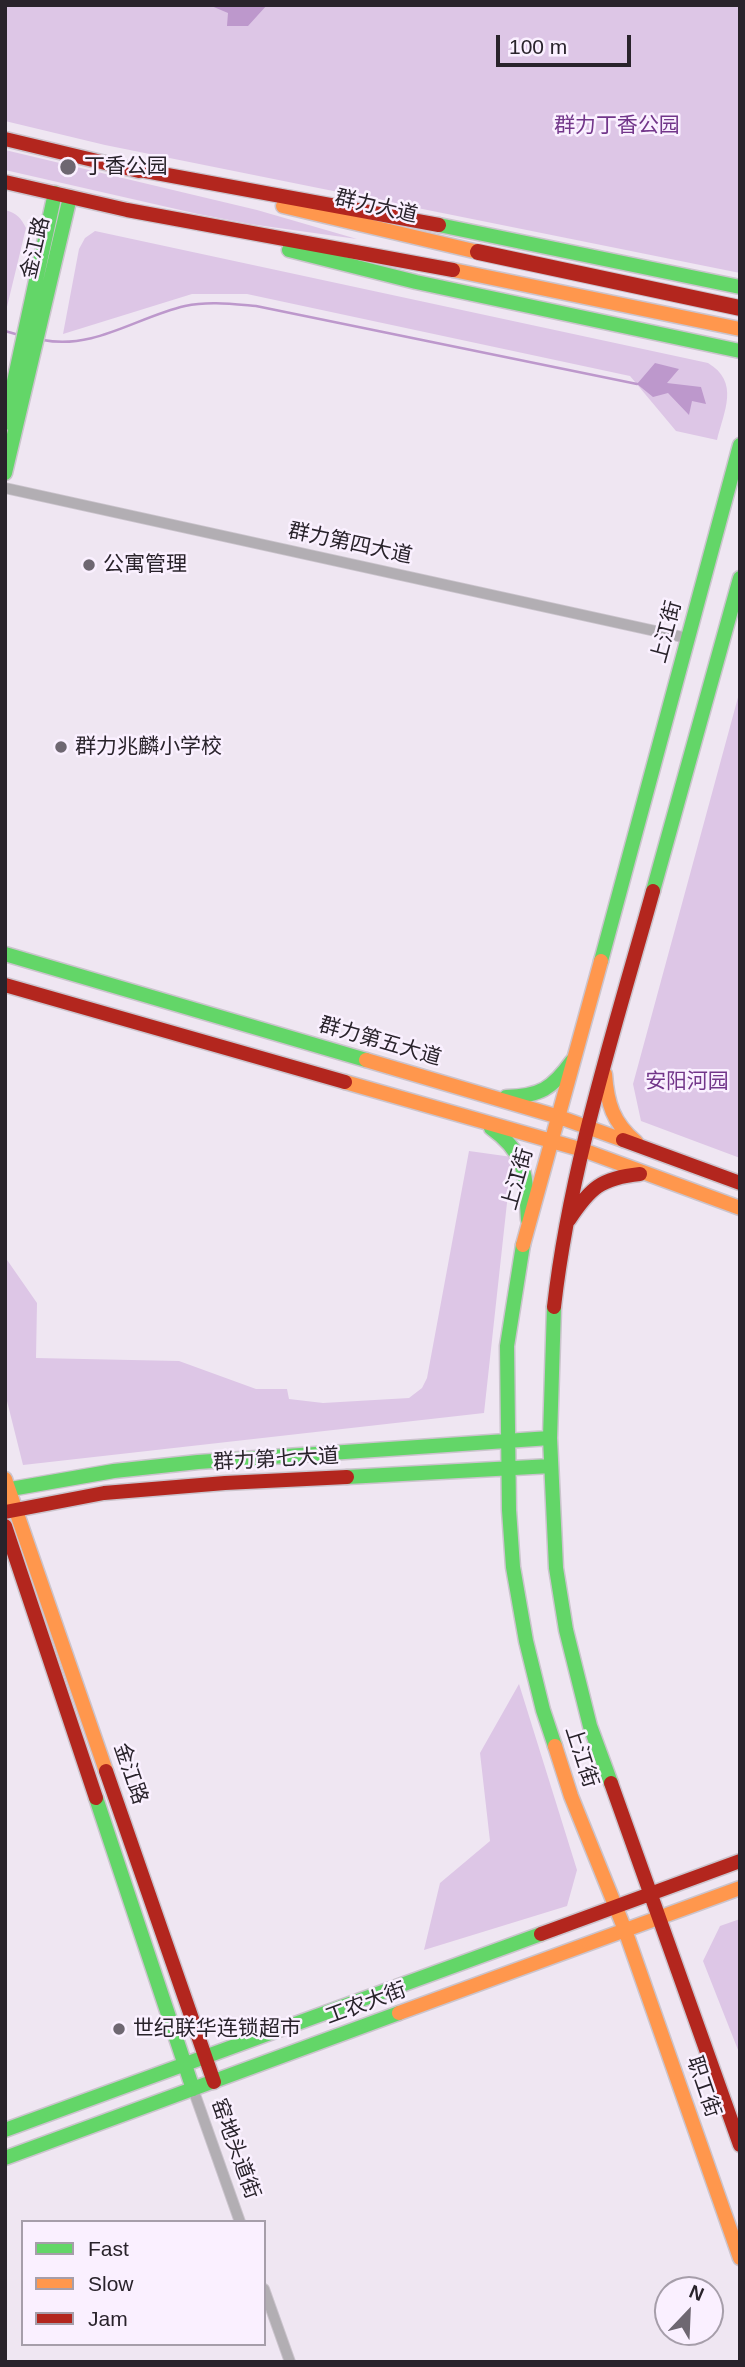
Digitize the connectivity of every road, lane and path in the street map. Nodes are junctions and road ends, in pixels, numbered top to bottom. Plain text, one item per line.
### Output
1 (5, 139) edge
2 (129, 168) junction
3 (5, 181) edge
4 (62, 195) junction
5 (127, 210) junction
6 (740, 287) edge
7 (740, 308) edge
8 (740, 329) edge
9 (740, 351) edge
10 (25, 364) junction
11 (5, 423) edge
12 (740, 445) edge
13 (5, 472) edge
14 (5, 488) edge
15 (740, 578) edge
16 (687, 638) junction
17 (5, 954) edge
18 (5, 985) edge
19 (575, 1057) junction
20 (604, 1069) junction
21 (490, 1096) junction
22 (559, 1117) junction
23 (478, 1120) junction
24 (588, 1127) junction
25 (551, 1141) junction
26 (642, 1147) junction
27 (583, 1150) junction
28 (646, 1174) junction
29 (735, 1188) edge
30 (740, 1208) edge
31 (528, 1221) junction
32 (566, 1224) junction
33 (550, 1438) junction
34 (508, 1440) junction
35 (551, 1466) junction
36 (508, 1467) junction
37 (6, 1486) edge
38 (11, 1511) edge
39 (5, 1526) edge
40 (740, 1861) edge
41 (740, 1888) edge
42 (651, 1892) junction
43 (615, 1906) junction
44 (660, 1917) junction
45 (625, 1930) junction
46 (205, 2056) junction
47 (185, 2065) junction
48 (214, 2082) junction
49 (193, 2089) junction
50 (5, 2130) edge
51 (740, 2145) edge
52 (5, 2158) edge
53 (239, 2220) edge
54 (740, 2258) edge
55 (266, 2295) edge
56 (290, 2362) edge

1 - 2 main road, 群力大道
2 - 6 main road
2 - 7 main road, 群力大道, bridge
3 - 4 main road
4 - 5 main road
4 - 10 main road, 金江路
5 - 8 main road
5 - 9 main road
10 - 11 main road, 金江路
10 - 13 main road, 金江路
12 - 16 main road, 上江街
14 - 16 street, 群力第四大道
15 - 20 main road, 上江街
16 - 19 main road, 上江街
17 - 21 main road, 群力第五大道
18 - 23 main road
19 - 21 main road
19 - 22 main road, 上江街
20 - 24 main road, 上江街
20 - 26 main road
21 - 22 main road, 群力第五大道
22 - 24 main road, 群力第五大道
22 - 25 main road, 上江街
23 - 25 main road
23 - 31 main road
24 - 26 main road, 群力第五大道
24 - 27 main road, 上江街
25 - 27 main road
25 - 31 main road, 上江街
26 - 29 main road, 群力第五大道
27 - 28 main road
27 - 32 main road, 上江街
28 - 30 main road
28 - 32 main road
31 - 34 main road, 上江街
32 - 33 main road, 上江街
33 - 34 main road, 群力第七大道
33 - 35 main road, 上江街
34 - 36 main road, 上江街
34 - 37 main road, 群力第七大道
35 - 36 main road, 群力第七大道
35 - 42 main road, 上江街
36 - 38 main road, 群力第七大道
36 - 43 main road, 上江街
37 - 38 main road, 金江路
38 - 46 main road, 金江路
39 - 47 main road, 金江路
40 - 42 main road, 工农大街
41 - 44 main road, 工农大街
42 - 43 main road, 工农大街
42 - 44 main road, 上江街
43 - 45 main road, 上江街
43 - 46 main road, 工农大街
44 - 45 main road, 工农大街
44 - 51 main road, 职工街
45 - 48 main road, 工农大街
45 - 54 main road, 职工街
46 - 47 main road, 工农大街
46 - 48 main road, 金江路
47 - 49 main road, 金江路
47 - 50 main road, 工农大街
48 - 49 main road, 工农大街
49 - 52 main road, 工农大街
49 - 53 street, 窑地头道街
55 - 56 street

